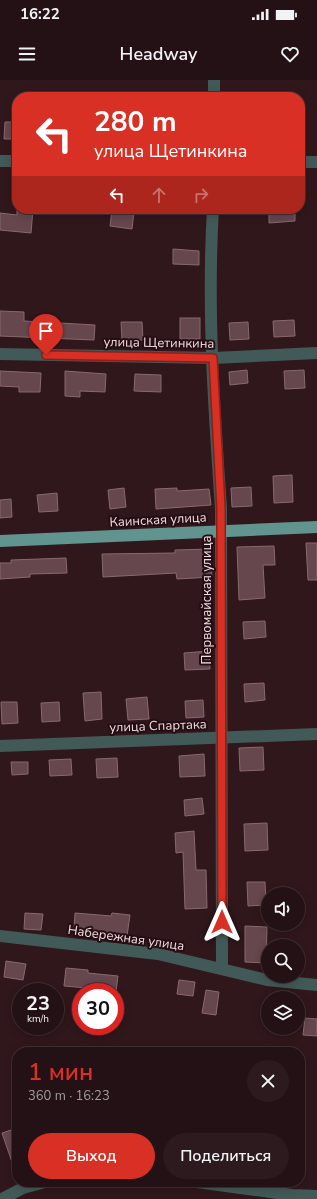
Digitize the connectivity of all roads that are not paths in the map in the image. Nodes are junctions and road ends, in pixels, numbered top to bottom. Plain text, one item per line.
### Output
1 (214, 80) edge
2 (214, 92) edge
3 (0, 161) edge
4 (12, 161) edge
5 (305, 162) edge
6 (317, 162) edge
7 (213, 214) edge
8 (317, 353) edge
9 (0, 354) edge
10 (213, 358) junction
11 (317, 527) edge
12 (222, 531) junction
13 (0, 541) edge
14 (317, 734) edge
15 (221, 737) junction
16 (0, 746) edge
17 (0, 936) edge
18 (222, 968) junction
19 (317, 985) edge
20 (27, 1187) edge
21 (234, 1187) edge
22 (317, 1196) edge
23 (2, 1199) edge

1 - 2 street
3 - 4 street
5 - 6 street
7 - 10 street, Первомайская улица
8 - 10 street, улица Щетинкина
9 - 10 street, улица Щетинкина
10 - 12 street, Первомайская улица
11 - 12 main road, Каинская улица
12 - 13 main road, Каинская улица
12 - 15 street, Первомайская улица
14 - 15 street, улица Спартака
15 - 16 street, улица Спартака
15 - 18 street, Первомайская улица
17 - 18 street, Набережная улица
18 - 19 street, Набережная улица
20 - 23 street
21 - 22 street

